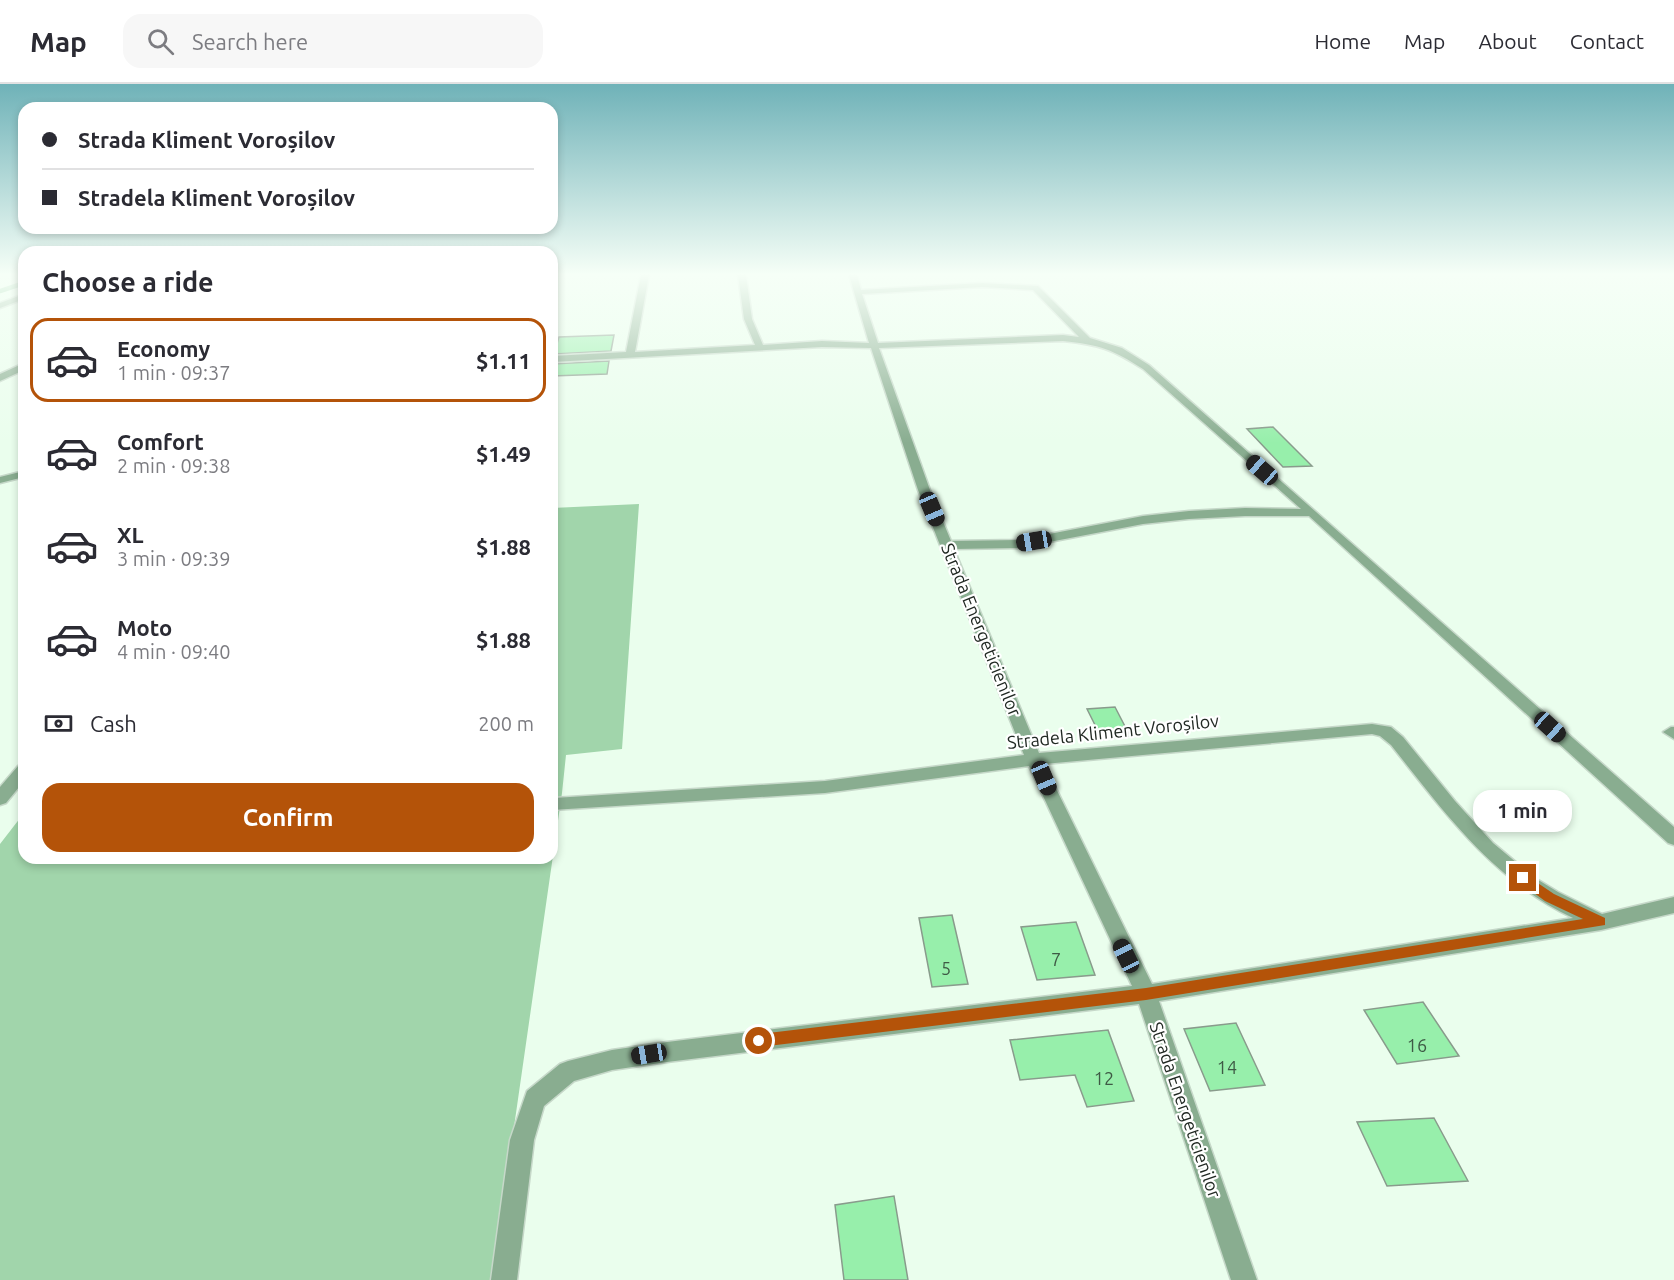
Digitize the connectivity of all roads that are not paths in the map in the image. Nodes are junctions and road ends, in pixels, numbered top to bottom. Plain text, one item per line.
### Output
1 (635, 331) edge
2 (753, 331) edge
3 (870, 331) edge
4 (1078, 331) edge
5 (1086, 339) junction
6 (874, 346) junction
7 (760, 347) junction
8 (630, 356) junction
9 (558, 359) edge
10 (18, 369) edge
11 (0, 378) edge
12 (18, 476) edge
13 (0, 480) edge
14 (1312, 513) junction
15 (947, 545) junction
16 (1036, 759) junction
17 (18, 777) edge
18 (0, 799) edge
19 (558, 804) edge
20 (1674, 838) edge
21 (1674, 905) edge
22 (1601, 922) junction
23 (1146, 994) junction
24 (504, 1280) edge
25 (1244, 1280) edge

1 - 8 street
2 - 7 street
3 - 6 street, Strada Energeticienilor
4 - 5 street
5 - 6 street
5 - 14 street
6 - 7 street
6 - 15 street, Strada Energeticienilor
7 - 8 street
8 - 9 street
10 - 11 street
12 - 13 street
14 - 15 street
14 - 20 street
15 - 16 street, Strada Energeticienilor
16 - 19 street, Stradela Kliment Voroșilov
16 - 22 street, Stradela Kliment Voroșilov
16 - 23 street, Strada Energeticienilor
17 - 18 street
21 - 22 street
22 - 23 street
23 - 24 street
23 - 25 street, Strada Energeticienilor

